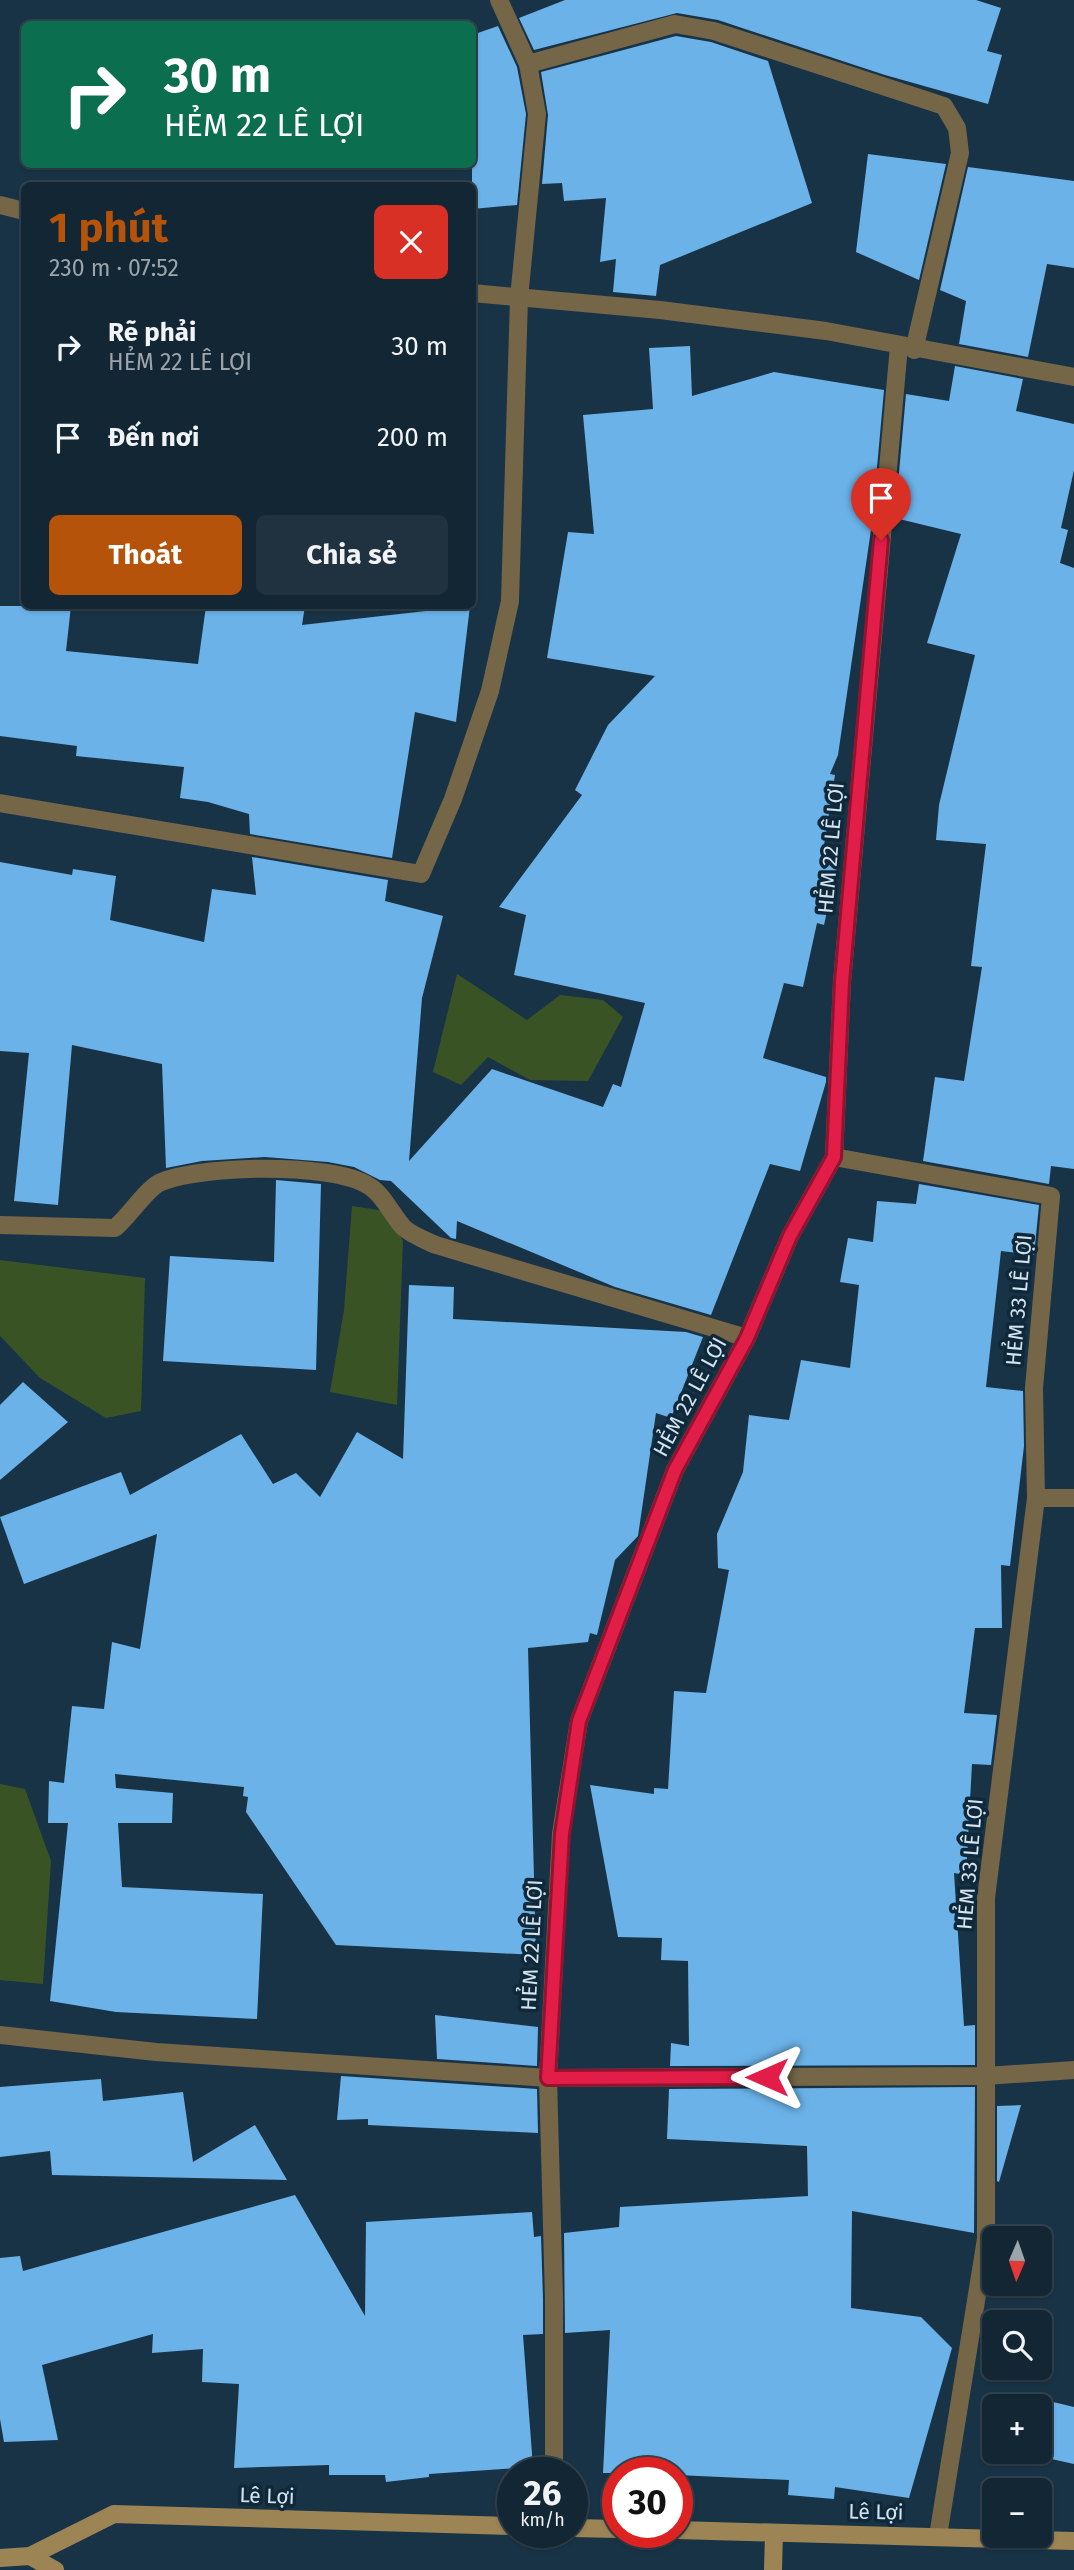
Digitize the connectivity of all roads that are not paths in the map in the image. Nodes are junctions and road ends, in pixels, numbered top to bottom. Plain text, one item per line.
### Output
1 (499, 0) edge
2 (528, 64) junction
3 (0, 205) edge
4 (21, 210) edge
5 (476, 293) edge
6 (519, 298) junction
7 (906, 348) junction
8 (1074, 377) edge
9 (0, 803) edge
10 (834, 1157) junction
11 (0, 1225) edge
12 (747, 1338) junction
13 (1036, 1497) junction
14 (1074, 1499) edge
15 (0, 2035) edge
16 (1074, 2070) edge
17 (985, 2076) junction
18 (548, 2078) junction
19 (554, 2457) edge
20 (497, 2526) edge
21 (693, 2530) edge
22 (774, 2533) junction
23 (939, 2536) junction
24 (1074, 2541) edge
25 (30, 2556) junction
26 (0, 2558) edge
27 (55, 2570) edge
28 (773, 2570) edge

1 - 2 street
2 - 6 street
2 - 7 street, HẺM 22 LÊ LỢI
3 - 4 street
5 - 6 street
6 - 7 street
6 - 9 street
7 - 8 street
7 - 10 street, HẺM 22 LÊ LỢI
10 - 12 street, HẺM 22 LÊ LỢI
10 - 13 street, HẺM 33 LÊ LỢI
11 - 12 street
12 - 18 street, HẺM 22 LÊ LỢI
13 - 14 street
13 - 17 street, HẺM 33 LÊ LỢI
15 - 18 street
16 - 17 street
17 - 18 street
17 - 23 street, HẺM 33 LÊ LỢI
18 - 19 street, HẺM 22 LÊ LỢI
20 - 25 main road, Lê Lợi
21 - 22 main road, Lê Lợi
22 - 23 main road, Lê Lợi
22 - 28 main road
23 - 24 main road, Lê Lợi
25 - 26 main road, Lê Lợi
25 - 27 main road

